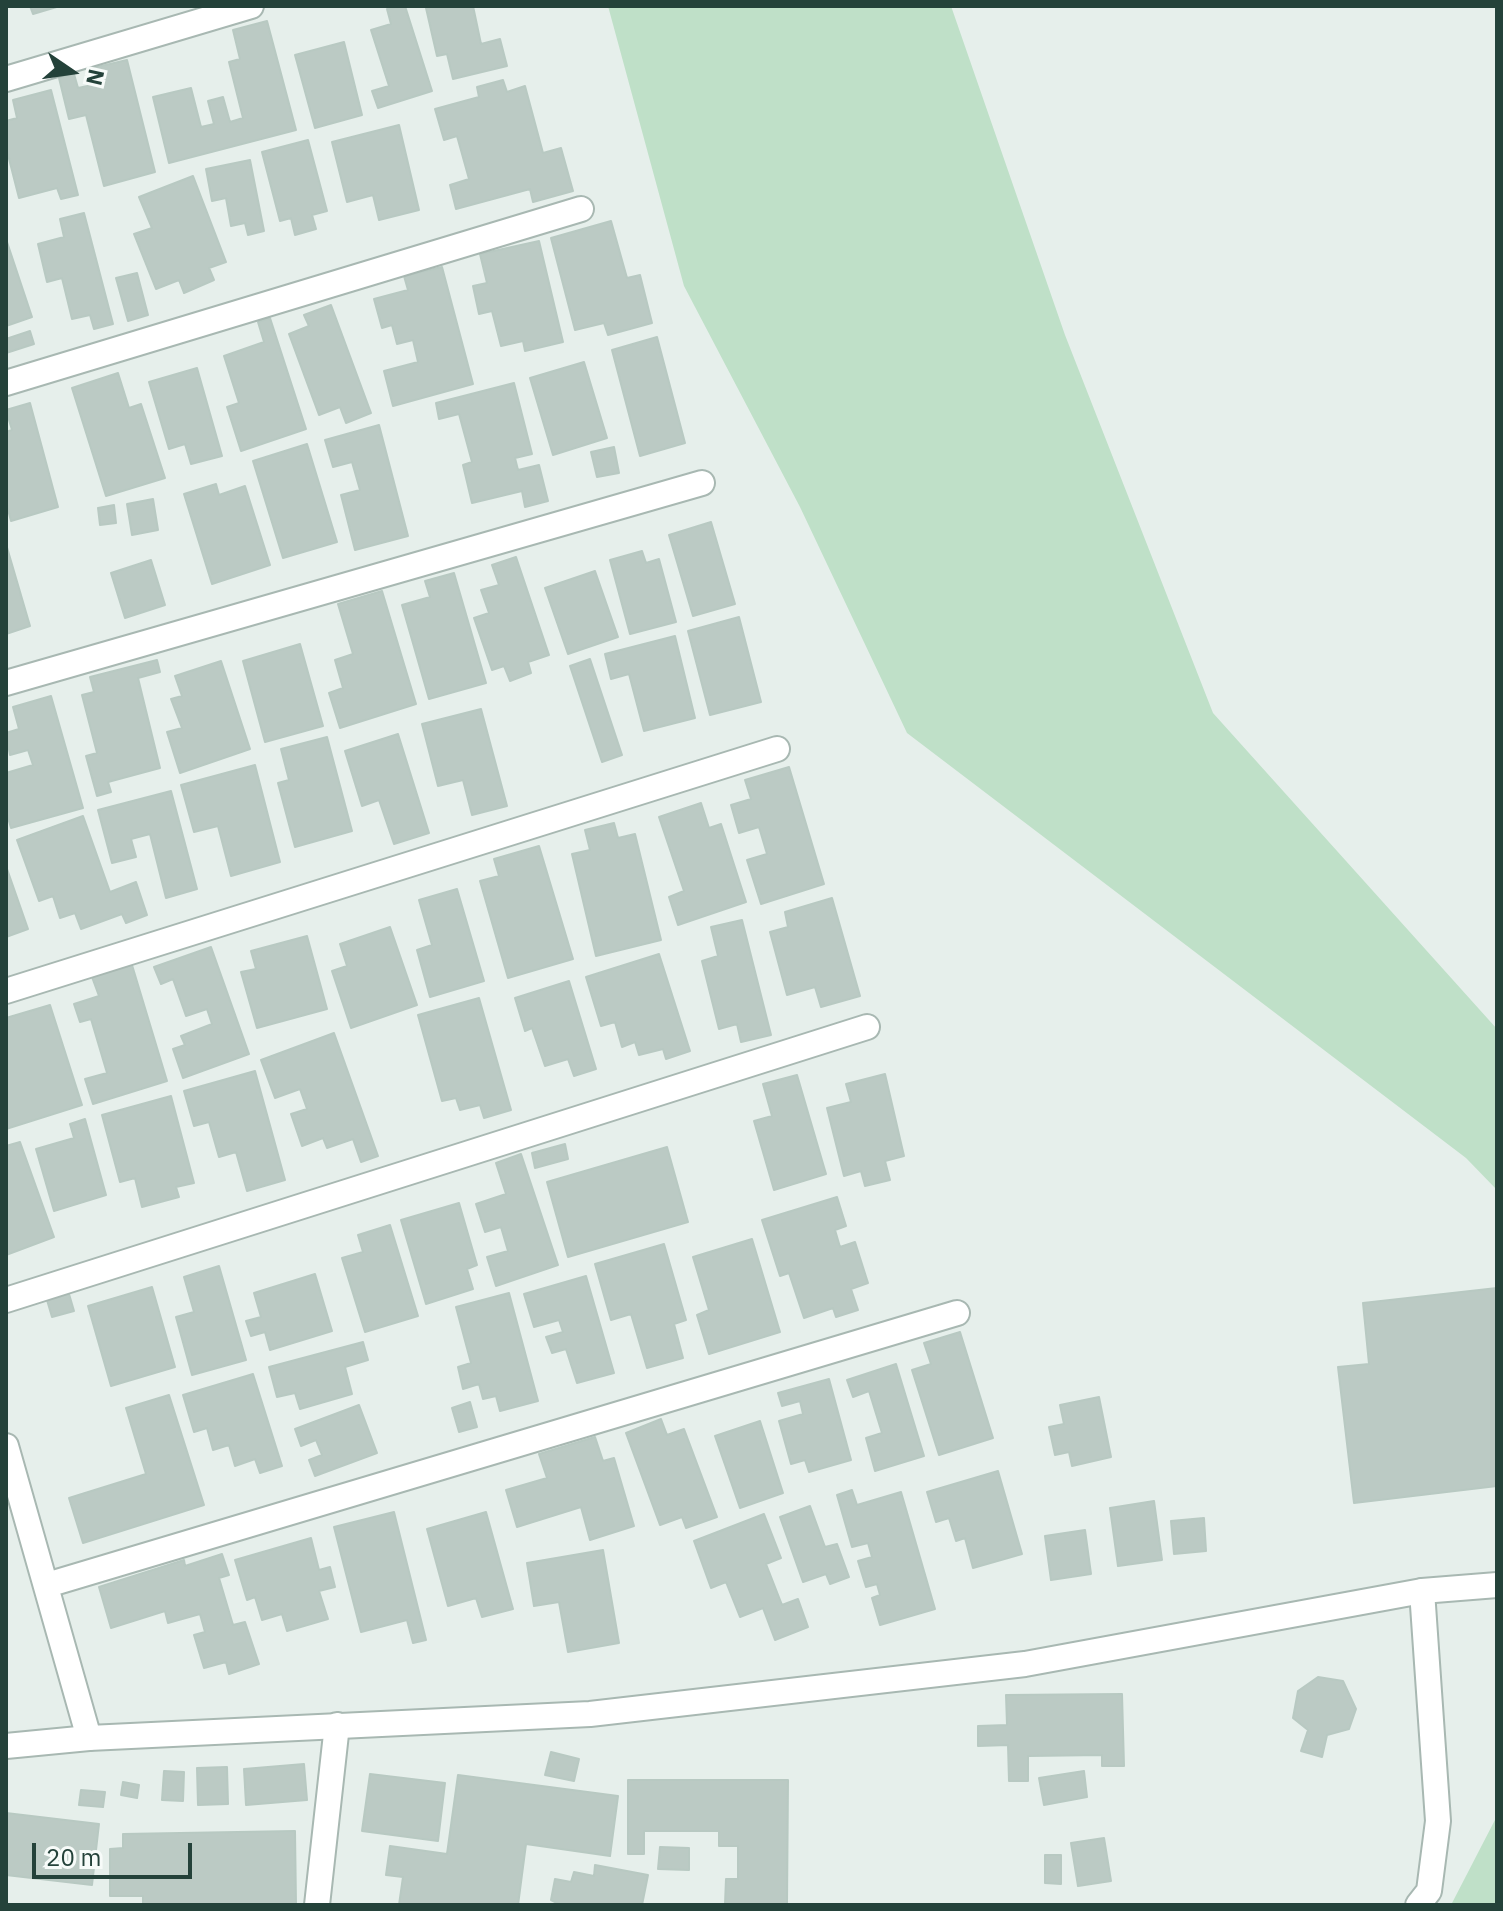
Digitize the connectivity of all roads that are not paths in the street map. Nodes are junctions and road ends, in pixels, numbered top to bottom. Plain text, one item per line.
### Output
1 (251, 6) edge
2 (6, 79) edge
3 (581, 209) dead end
4 (6, 383) edge
5 (702, 483) dead end
6 (6, 683) edge
7 (777, 749) dead end
8 (6, 991) edge
9 (867, 1027) dead end
10 (6, 1300) edge
11 (957, 1313) dead end
12 (6, 1446) edge
13 (13, 1492) edge
14 (47, 1585) junction
15 (1497, 1585) edge
16 (1422, 1591) junction
17 (337, 1725) junction
18 (89, 1738) junction
19 (6, 1746) edge
20 (317, 1905) edge
21 (1418, 1905) edge

1 - 2 street
3 - 4 street
5 - 6 street
7 - 8 street
9 - 10 street
11 - 14 street
12 - 13 street
13 - 14 street
14 - 18 street
15 - 16 street
16 - 17 street
16 - 21 street
17 - 18 street
17 - 20 street
18 - 19 street

